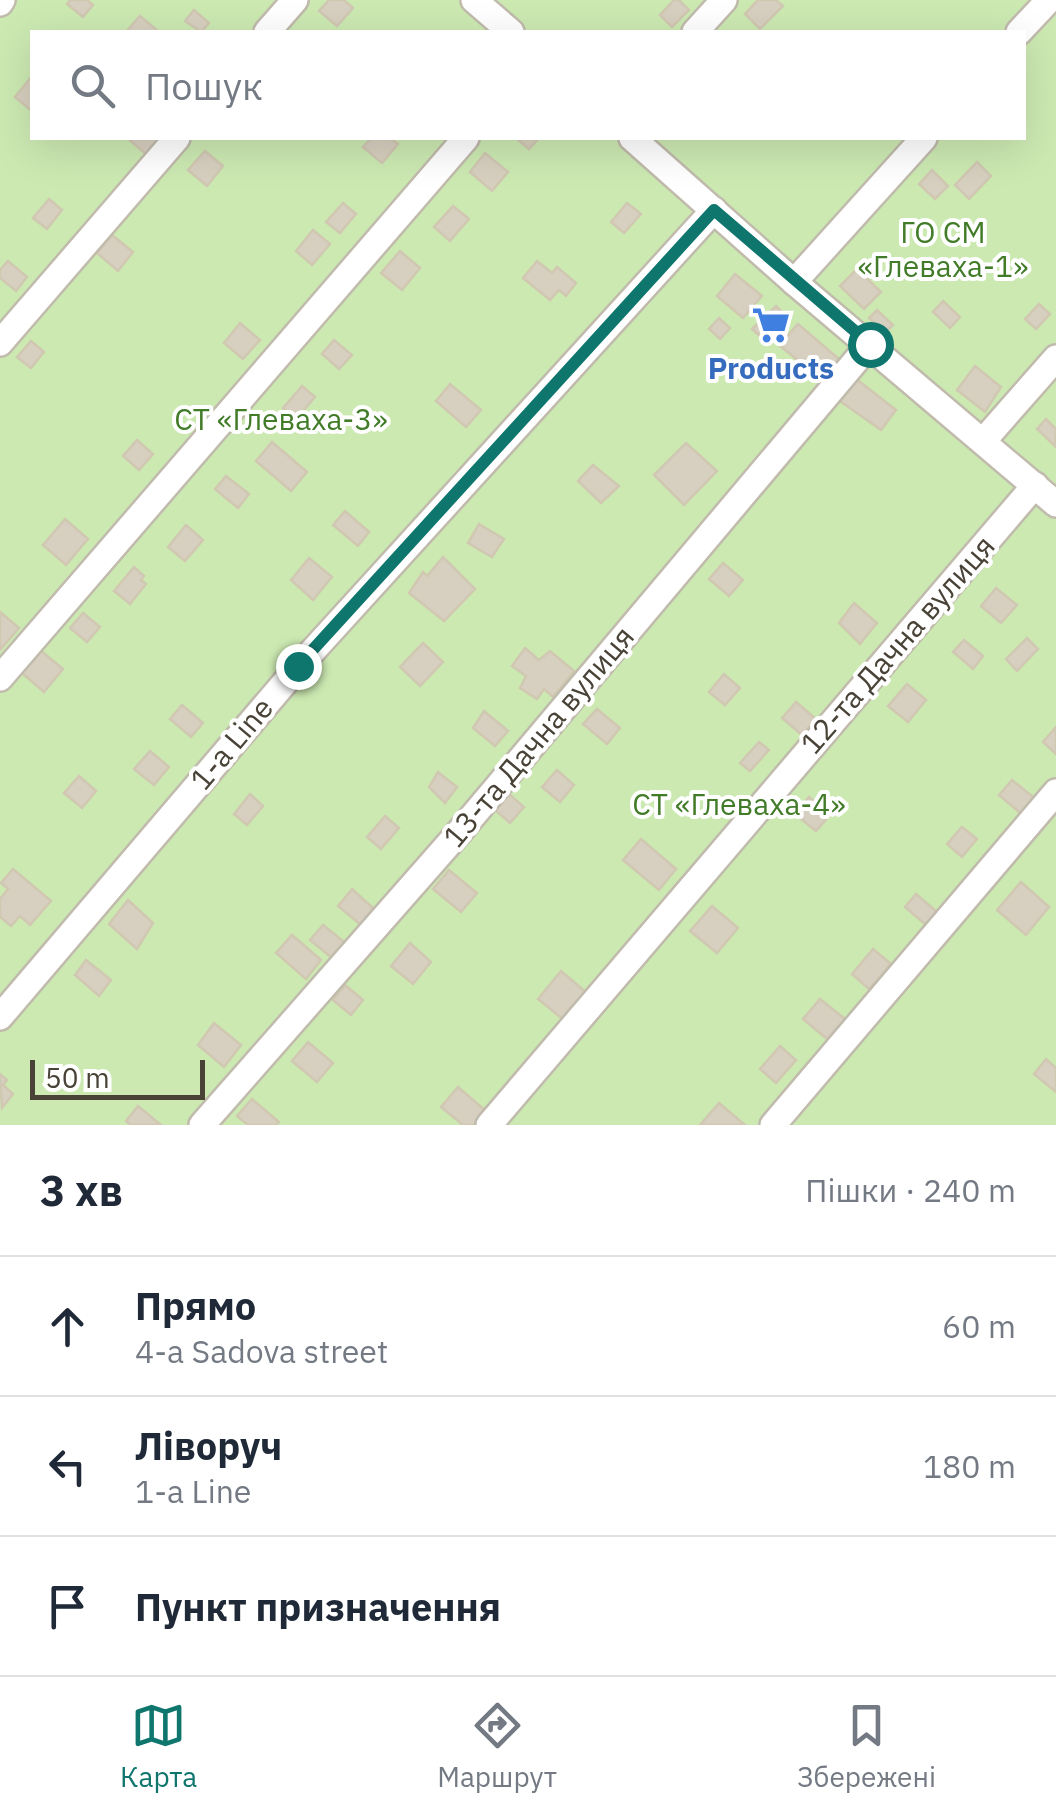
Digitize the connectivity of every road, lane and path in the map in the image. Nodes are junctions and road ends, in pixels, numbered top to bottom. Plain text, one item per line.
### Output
1 (295, 0) edge
2 (474, 0) edge
3 (724, 0) edge
4 (1049, 0) edge
5 (269, 30) edge
6 (509, 30) edge
7 (697, 30) edge
8 (1021, 30) edge
9 (175, 140) edge
10 (464, 140) edge
11 (634, 140) edge
12 (922, 140) edge
13 (714, 210) junction
14 (794, 282) junction
15 (0, 343) edge
16 (870, 344) junction
17 (1056, 358) edge
18 (984, 440) junction
19 (1035, 485) junction
20 (1056, 504) edge
21 (0, 678) edge
22 (1056, 792) edge
23 (0, 1016) edge
24 (202, 1125) edge
25 (489, 1125) edge
26 (773, 1125) edge

1 - 5 street
2 - 6 street
3 - 7 street
4 - 8 street
9 - 15 street
10 - 21 street
11 - 13 street
12 - 14 street
13 - 14 street
13 - 23 street, 1-a Line
14 - 16 street
16 - 18 street
16 - 24 street, 13-та Дачна вулиця
17 - 18 street
18 - 19 street
19 - 20 street
19 - 25 street, 12-та Дачна вулиця
22 - 26 street

